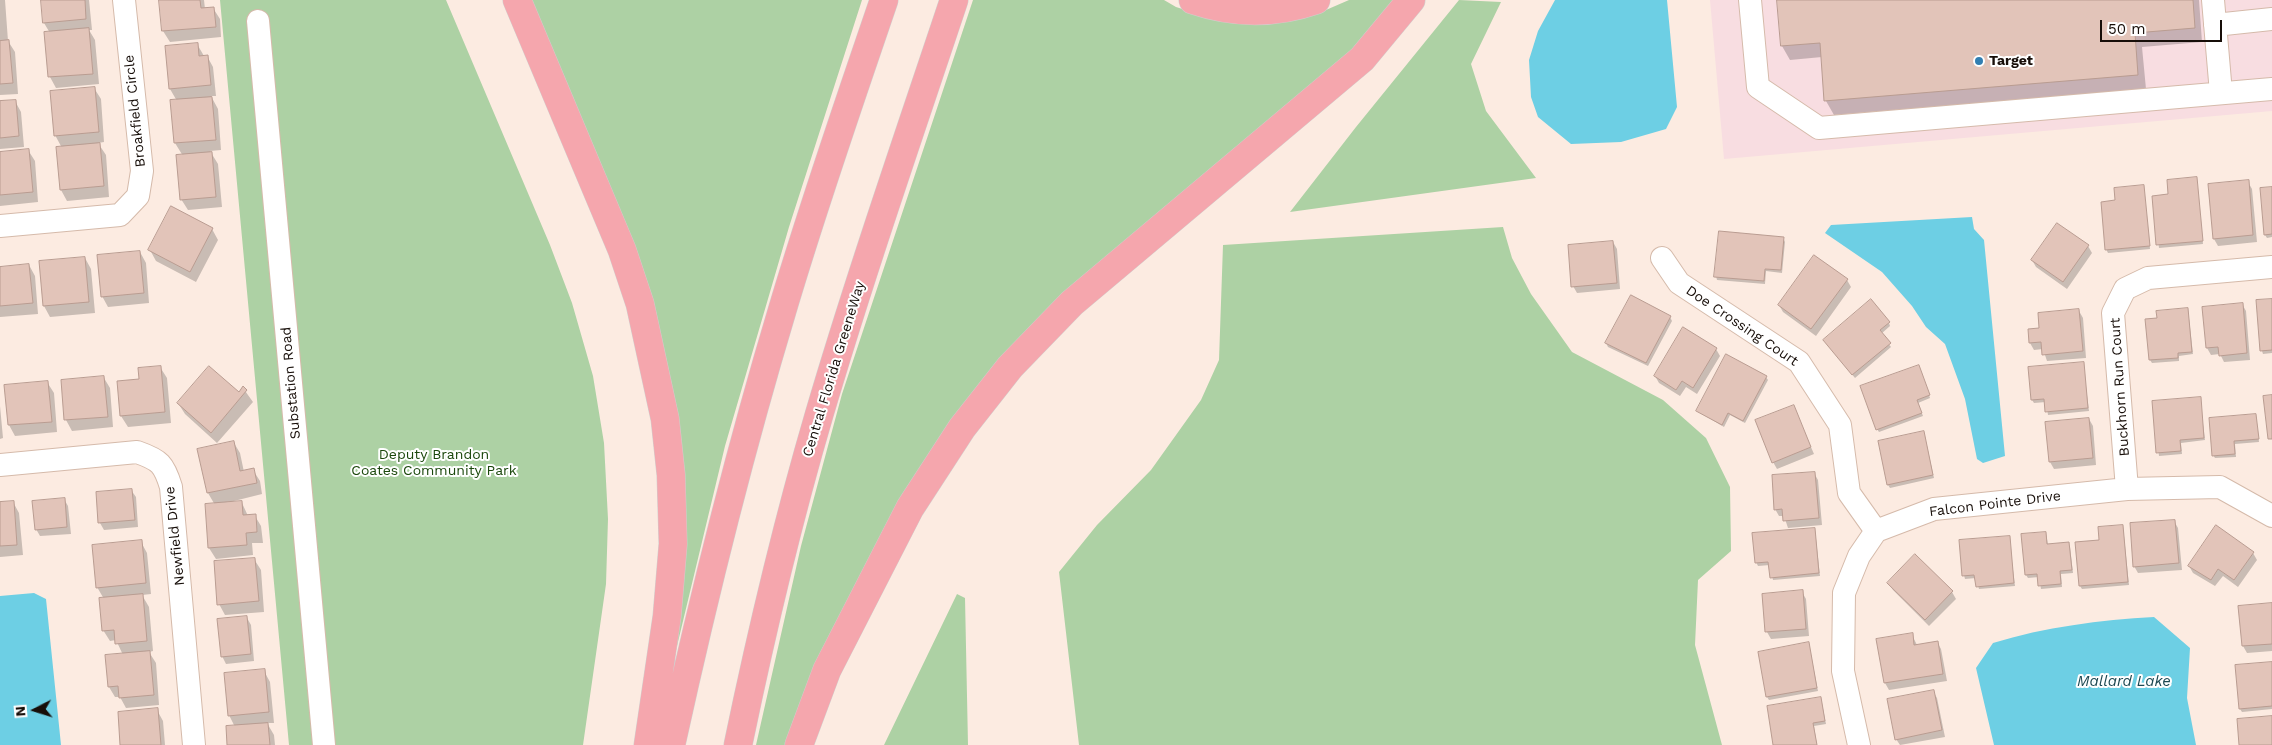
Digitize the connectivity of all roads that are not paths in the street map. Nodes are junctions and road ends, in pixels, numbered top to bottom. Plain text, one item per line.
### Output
1 (124, 0) edge
2 (517, 0) edge
3 (884, 0) edge
4 (954, 0) edge
5 (1194, 0) edge
6 (1316, 0) edge
7 (1411, 0) edge
8 (1750, 0) edge
9 (2213, 0) edge
10 (2272, 19) edge
11 (258, 21) dead end
12 (2216, 25) junction
13 (2272, 89) edge
14 (2221, 93) junction
15 (0, 226) edge
16 (1662, 258) dead end
17 (2272, 267) edge
18 (0, 465) edge
19 (2127, 489) junction
20 (2272, 516) edge
21 (1876, 531) junction
22 (194, 745) edge
23 (324, 745) edge
24 (648, 745) edge
25 (671, 745) edge
26 (738, 745) edge
27 (799, 745) edge
28 (1860, 745) edge

1 - 15 street, Broakfield Circle
2 - 24 highway
3 - 25 highway
4 - 26 highway, Central Florida GreeneWay
5 - 6 highway
7 - 27 highway
8 - 14 street
9 - 12 street
10 - 12 street
11 - 23 street, Substation Road
12 - 14 street
13 - 14 street
16 - 21 street, Doe Crossing Court
17 - 19 street, Buckhorn Run Court
18 - 22 street, Newfield Drive
19 - 20 street, Falcon Pointe Drive
19 - 21 street, Falcon Pointe Drive
21 - 28 street

